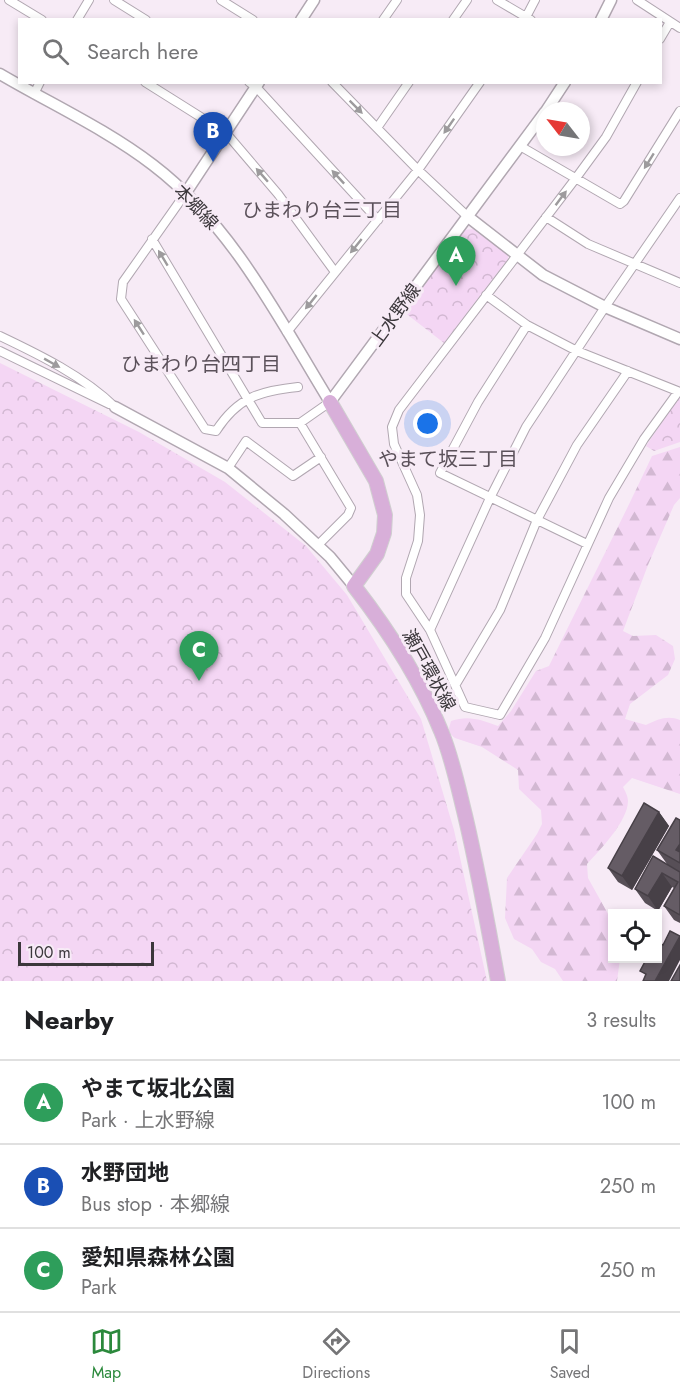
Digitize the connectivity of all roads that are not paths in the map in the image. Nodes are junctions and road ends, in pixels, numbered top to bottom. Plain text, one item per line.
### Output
1 (9, 0) edge
2 (89, 0) edge
3 (114, 0) edge
4 (221, 0) edge
5 (314, 0) edge
6 (397, 0) edge
7 (467, 0) edge
8 (497, 0) edge
9 (535, 0) edge
10 (611, 0) edge
11 (637, 0) edge
12 (39, 18) edge
13 (78, 18) edge
14 (143, 18) edge
15 (250, 18) edge
16 (302, 18) edge
17 (384, 18) edge
18 (454, 18) edge
19 (526, 18) edge
20 (528, 18) edge
21 (602, 18) edge
22 (670, 22) junction
23 (680, 28) edge
24 (662, 36) edge
25 (0, 74) edge
26 (39, 84) edge
27 (148, 84) edge
28 (255, 84) edge
29 (336, 84) edge
30 (408, 84) edge
31 (479, 84) edge
32 (564, 84) edge
33 (636, 84) edge
34 (33, 94) junction
35 (552, 102) edge
36 (680, 111) edge
37 (536, 125) edge
38 (377, 128) junction
39 (226, 133) junction
40 (520, 147) junction
41 (418, 170) junction
42 (576, 178) junction
43 (185, 194) junction
44 (680, 198) edge
45 (467, 216) junction
46 (546, 217) junction
47 (378, 220) junction
48 (152, 239) junction
49 (516, 255) junction
50 (634, 264) junction
51 (335, 272) junction
52 (680, 283) edge
53 (486, 295) junction
54 (605, 307) junction
55 (527, 325) junction
56 (287, 332) junction
57 (0, 336) edge
58 (680, 339) edge
59 (0, 351) edge
60 (577, 351) junction
61 (628, 371) junction
62 (298, 387) dead end
63 (679, 392) edge
64 (247, 398) junction
65 (330, 402) junction
66 (115, 407) junction
67 (300, 423) junction
68 (321, 457) junction
69 (228, 468) junction
70 (490, 498) junction
71 (537, 520) junction
72 (587, 544) junction
73 (318, 545) junction
74 (354, 586) junction
75 (430, 630) junction
76 (456, 684) junction
77 (498, 981) edge

1 - 12 street
2 - 13 street
3 - 14 street
4 - 15 street
5 - 16 street
6 - 17 street
7 - 18 street
8 - 19 street
9 - 20 street
10 - 21 street
11 - 22 street
22 - 23 street
22 - 24 street
25 - 34 street, 本郷線
26 - 34 street
27 - 39 street
28 - 39 street
47 -> 28 street
29 -> 38 street
30 - 38 street
31 -> 41 street
32 - 35 street, 上水野線
33 - 42 street
34 - 43 street, 本郷線
36 -> 42 street
37 - 40 street, 上水野線
38 - 41 street
39 - 43 street
51 -> 39 street
40 - 42 street
40 - 45 street, 上水野線
41 - 45 street
41 - 47 street
46 -> 42 street
43 - 48 street
43 - 56 street, 本郷線
44 - 50 street
45 - 49 street
45 - 65 street, 上水野線
46 - 49 street
46 - 50 street
47 -> 51 street
64 -> 48 street
64 -> 48 street
49 - 53 street
49 - 54 street
50 - 52 street
50 - 54 street
51 -> 56 street
53 - 55 street
53 - 75 street
54 - 58 street
54 - 60 street
55 - 60 street
55 - 70 street
56 - 65 street, 本郷線
57 -> 66 street
59 - 66 street
60 - 61 street
60 - 70 street
61 - 63 street
61 - 71 street
62 - 64 street
63 - 72 street
64 - 67 street
65 - 67 street
65 - 74 main road
66 - 69 street
67 - 68 street
68 - 69 street
68 - 73 street
69 - 73 street
70 - 71 street
70 - 75 street
71 - 72 street
71 - 76 street
72 - 76 street
73 - 74 street
74 - 77 main road, 瀬戸環状線
75 - 76 street

